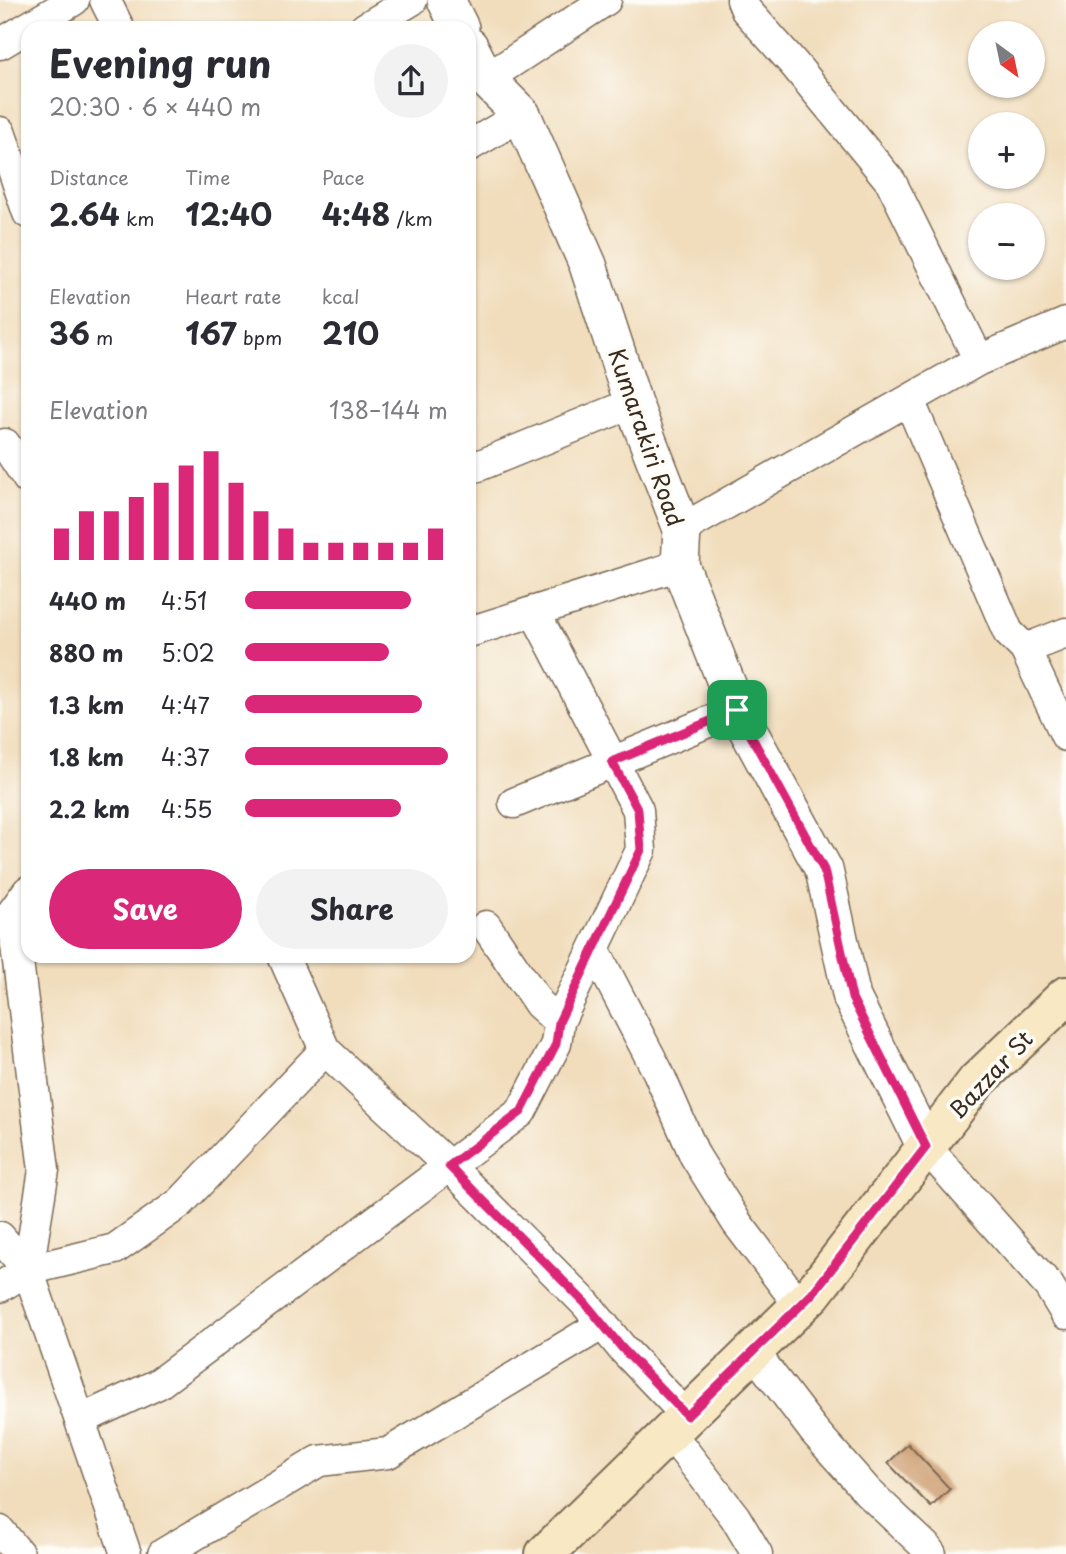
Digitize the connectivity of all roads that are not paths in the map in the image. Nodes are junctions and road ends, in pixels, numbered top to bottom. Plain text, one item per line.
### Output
1 (74, 0) edge
2 (105, 0) edge
3 (412, 0) edge
4 (446, 0) edge
5 (606, 0) edge
6 (742, 0) edge
7 (39, 21) edge
8 (116, 21) edge
9 (377, 21) edge
10 (456, 21) edge
11 (21, 32) edge
12 (0, 44) edge
13 (476, 60) edge
14 (486, 79) junction
15 (522, 115) junction
16 (0, 132) edge
17 (476, 142) edge
18 (21, 193) edge
19 (1066, 323) edge
20 (979, 359) junction
21 (909, 400) junction
22 (633, 403) junction
23 (11, 440) edge
24 (21, 463) edge
25 (476, 466) edge
26 (682, 529) junction
27 (680, 565) junction
28 (534, 611) junction
29 (476, 630) edge
30 (1066, 633) edge
31 (1025, 649) junction
32 (737, 710) junction
33 (1066, 736) edge
34 (612, 762) junction
35 (514, 803) dead end
36 (13, 901) edge
37 (486, 926) dead end
38 (594, 949) junction
39 (286, 963) edge
40 (1066, 996) edge
41 (559, 1022) junction
42 (325, 1050) junction
43 (926, 1147) junction
44 (449, 1166) junction
45 (0, 1237) edge
46 (28, 1270) junction
47 (0, 1287) edge
48 (800, 1306) junction
49 (1066, 1314) edge
50 (603, 1324) junction
51 (754, 1351) junction
52 (80, 1420) junction
53 (678, 1424) junction
54 (0, 1531) edge
55 (556, 1550) edge
56 (19, 1554) edge
57 (126, 1554) edge
58 (163, 1554) edge
59 (757, 1554) edge
60 (931, 1554) edge

1 - 7 street
2 - 8 street
3 - 9 street
4 - 10 street
5 - 14 street
6 - 20 street
11 - 12 street
13 - 14 street, Kumarakiri Road
14 - 15 street, Kumarakiri Road
15 - 17 street
15 - 22 street, Kumarakiri Road
16 - 18 street
19 - 20 street
20 - 21 street
21 - 26 street
21 - 31 street
22 - 25 street
22 - 26 street, Kumarakiri Road
23 - 24 street
26 - 27 street, Kumarakiri Road
27 - 28 street
27 - 32 street, Kumarakiri Road
28 - 29 street
28 - 34 street
30 - 31 street
31 - 33 street
32 - 34 street
32 - 43 street, Kumarakiri Road
34 - 35 street
34 - 38 street
36 - 46 street
37 - 41 street
38 - 41 street
38 - 48 street
39 - 42 street
40 - 43 main road, Bazzar St
41 - 44 street
42 - 44 street
42 - 46 street
43 - 48 main road, Bazzar St
43 - 49 street
44 - 50 street
44 - 52 street
45 - 46 street
46 - 47 street
46 - 52 street
48 - 51 main road, Bazzar St
50 - 53 street
50 - 58 street
51 - 53 main road, Bazzar St
51 - 60 street
52 - 57 street
53 - 55 main road, Bazzar St
53 - 59 street
54 - 56 street

